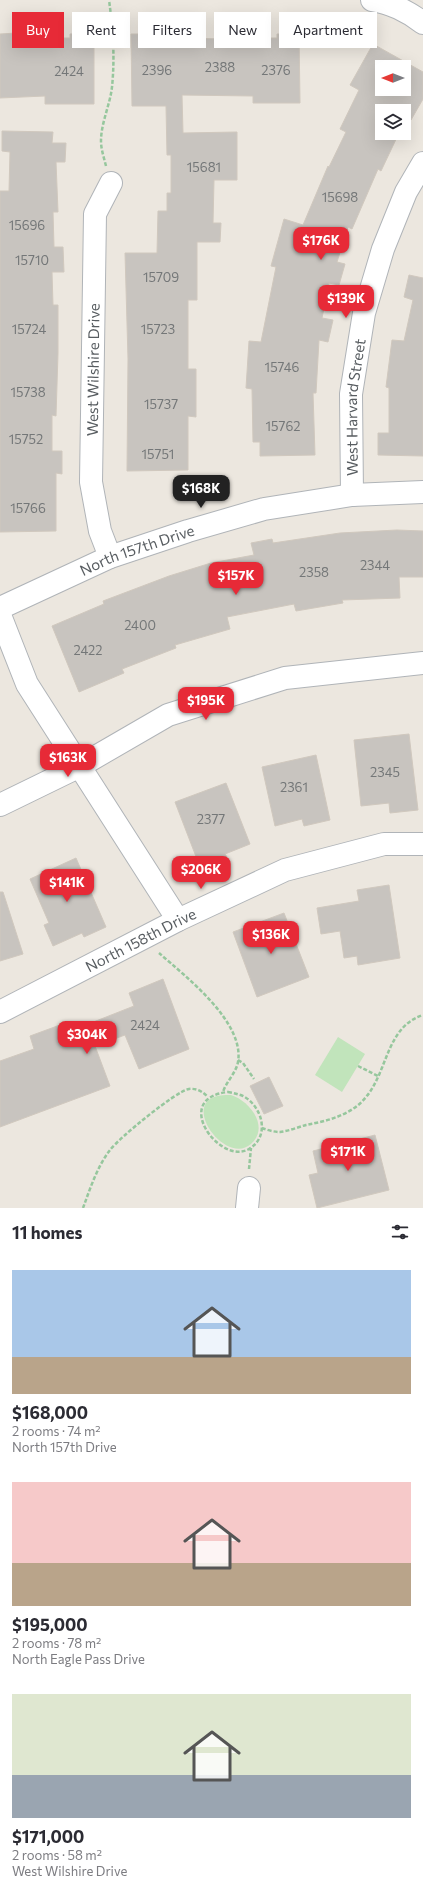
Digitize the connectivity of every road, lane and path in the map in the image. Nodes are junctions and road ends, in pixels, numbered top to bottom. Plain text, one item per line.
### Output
1 (110, 0) edge
2 (372, 0) edge
3 (423, 23) edge
4 (423, 163) edge
5 (111, 184) joint
6 (423, 492) edge
7 (352, 495) junction
8 (110, 557) junction
9 (0, 608) edge
10 (0, 615) edge
11 (423, 664) edge
12 (80, 766) junction
13 (0, 805) edge
14 (423, 844) edge
15 (178, 920) junction
16 (149, 935) junction
17 (0, 1012) edge
18 (423, 1015) edge
19 (238, 1060) junction
20 (358, 1066) dead end
21 (378, 1076) junction
22 (254, 1079) dead end
23 (223, 1092) junction
24 (208, 1097) junction
25 (262, 1128) junction
26 (83, 1208) edge

1 - 5 path
2 - 3 street
4 - 7 street, West Harvard Street
5 - 8 street, West Wilshire Drive
6 - 7 street, North 157th Drive
7 - 8 street, North 157th Drive
8 - 9 street, North 157th Drive
10 - 12 street
11 - 12 street
12 - 13 street
12 - 15 street
14 - 15 street, North 158th Drive
15 - 16 street, North 158th Drive
16 - 17 street, North 158th Drive
16 - 19 path
18 - 21 path
19 - 22 path
19 - 23 path
20 - 21 path
21 - 25 path
23 - 24 path
23 - 25 path
24 - 25 path
24 - 26 path

